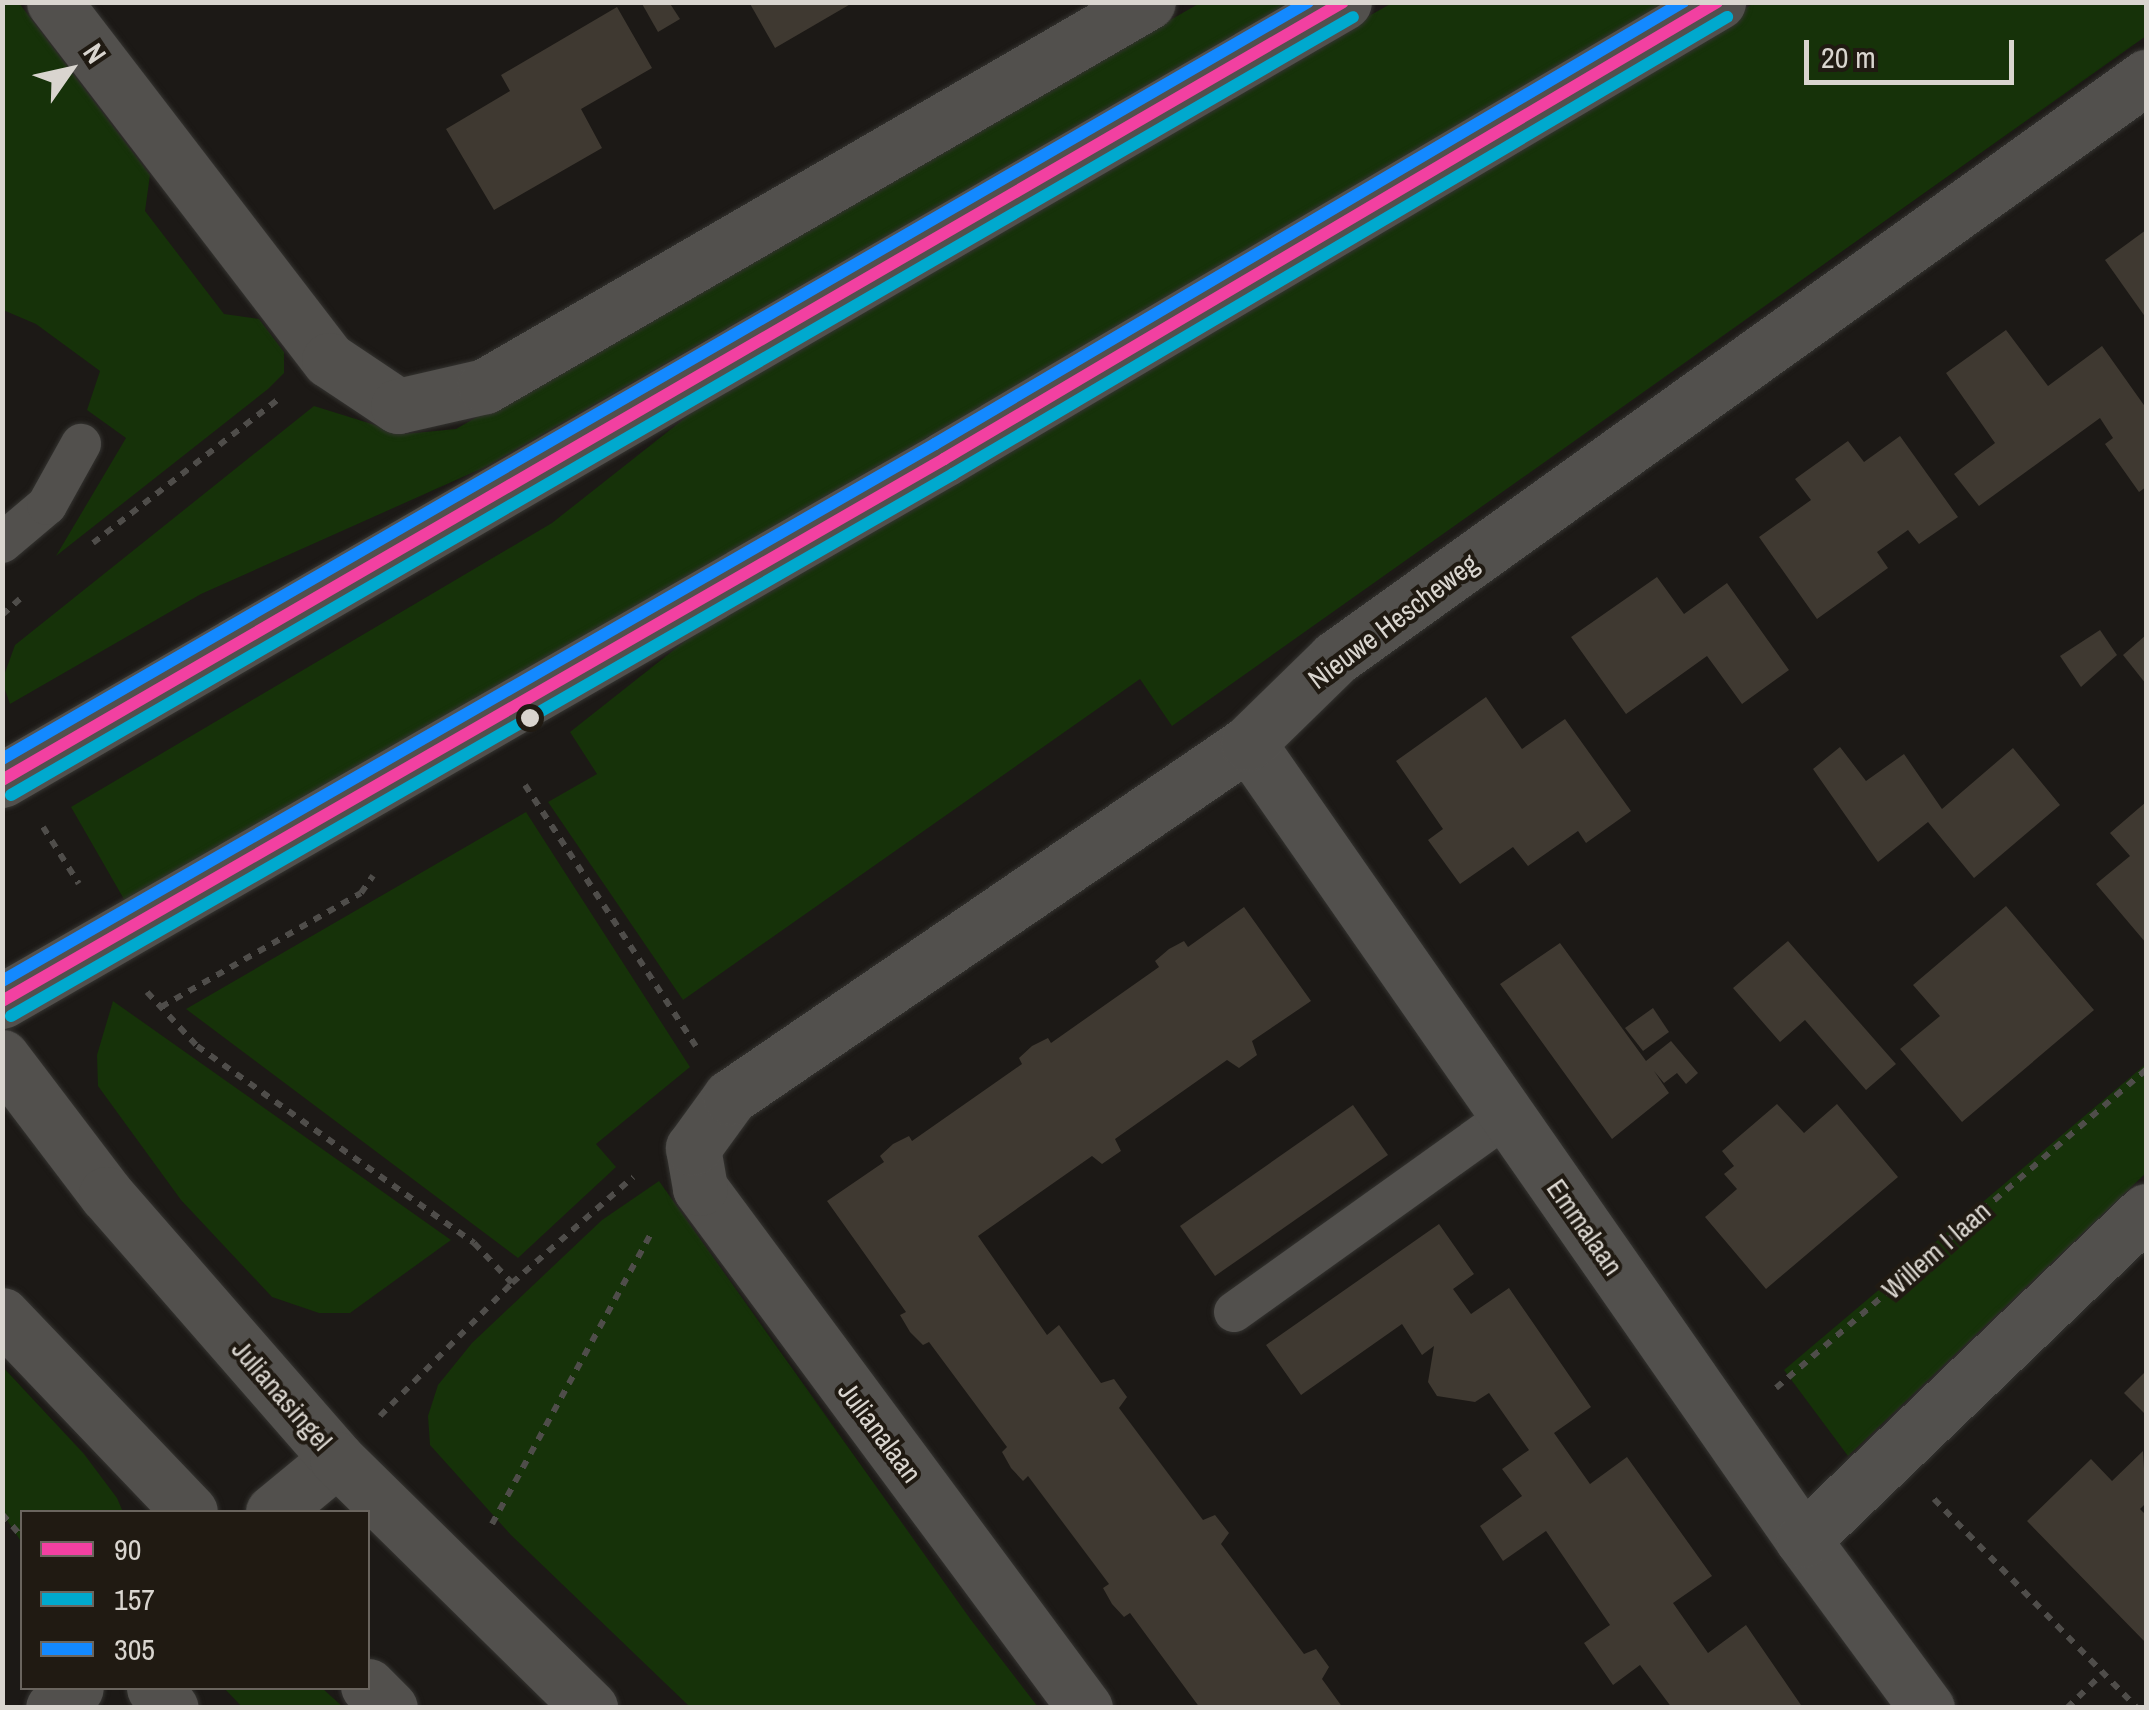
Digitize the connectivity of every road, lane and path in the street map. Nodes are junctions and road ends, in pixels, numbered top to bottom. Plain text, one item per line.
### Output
1 (54, 2) edge
2 (1148, 2) edge
3 (1344, 2) edge
4 (1718, 2) edge
5 (2146, 77) edge
6 (329, 360) junction
7 (80, 444) dead end
8 (2, 543) edge
9 (86, 548) dead end
10 (33, 587) dead end
11 (2, 615) edge
12 (1248, 743) junction
13 (7, 778) edge
14 (525, 785) dead end
15 (374, 876) dead end
16 (112, 937) junction
17 (2, 1001) edge
18 (161, 1007) junction
19 (2, 1057) edge
20 (2146, 1070) edge
21 (730, 1097) junction
22 (1508, 1116) junction
23 (696, 1168) junction
24 (2146, 1211) edge
25 (512, 1282) junction
26 (1234, 1312) dead end
27 (2, 1315) edge
28 (1726, 1430) junction
29 (1891, 1455) junction
30 (337, 1459) junction
31 (188, 1510) edge
32 (275, 1510) edge
33 (2, 1514) edge
34 (20, 1535) edge
35 (1802, 1540) junction
36 (460, 1580) junction
37 (2103, 1673) junction
38 (370, 1688) edge
39 (74, 1690) edge
40 (54, 1708) edge
41 (390, 1708) edge
42 (590, 1708) edge
43 (1085, 1708) edge
44 (1927, 1708) edge
45 (2067, 1708) edge
46 (2136, 1708) edge

1 - 6 street
2 - 6 street
3 - 13 street
4 - 16 street
5 - 12 street, Nieuwe Hescheweg
6 - 9 path
7 - 8 lane
10 - 11 path
12 - 21 street, Nieuwe Hescheweg
12 - 22 street, Emmalaan
13 - 16 path
14 - 21 path
15 - 18 path
16 - 17 street
16 - 18 path
18 - 25 path
19 - 30 street, Julianasingel
20 - 28 path, Willem I laan
21 - 23 street, Nieuwe Hescheweg
22 - 26 lane
22 - 28 street, Emmalaan
23 - 25 path
23 - 36 path
23 - 43 street, Julianalaan
24 - 29 street
25 - 30 path
27 - 31 street
28 - 35 street, Emmalaan
29 - 35 street
29 - 37 path
30 - 32 street
30 - 36 street, Julianasingel
33 - 34 path
35 - 44 street, Emmalaan
36 - 42 street, Julianasingel
37 - 45 path
37 - 46 path
38 - 41 street
39 - 40 street

